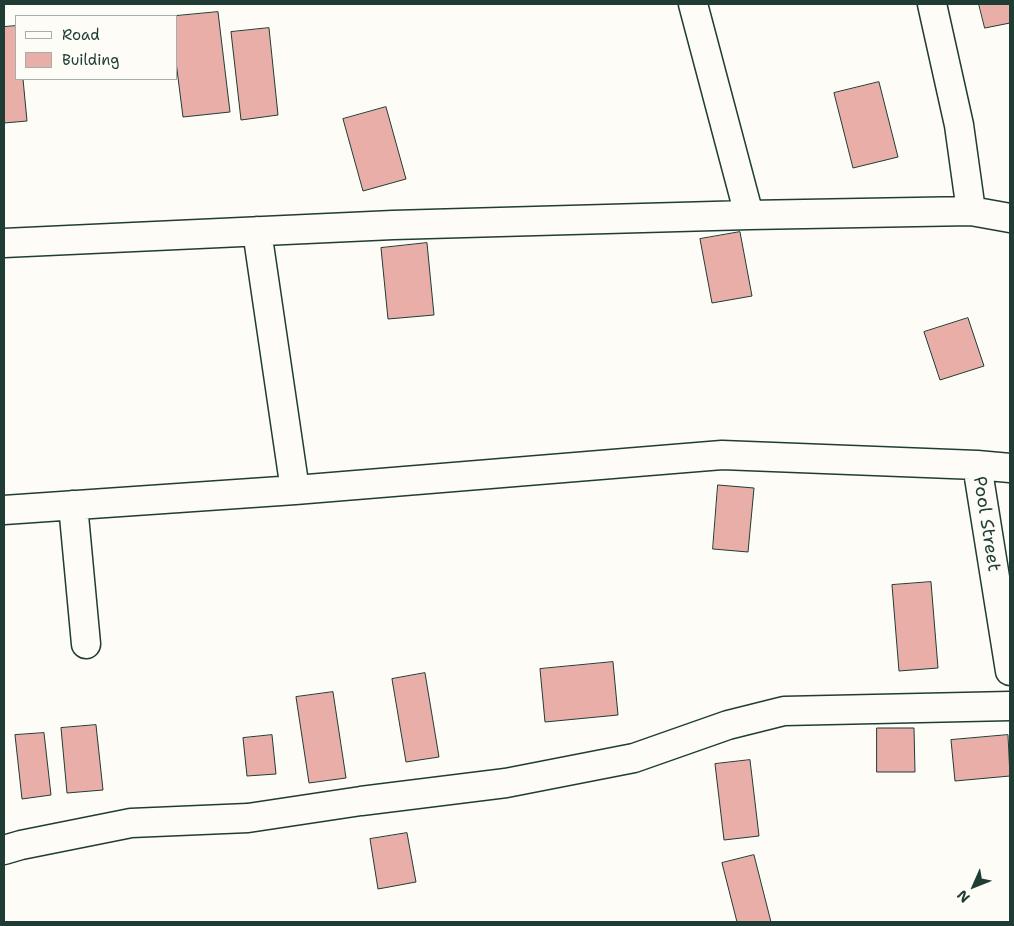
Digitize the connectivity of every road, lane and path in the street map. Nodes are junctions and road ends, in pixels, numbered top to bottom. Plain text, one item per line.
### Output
1 (693, 4) edge
2 (932, 4) edge
3 (971, 211) junction
4 (749, 216) junction
5 (1010, 218) edge
6 (257, 231) junction
7 (4, 243) edge
8 (977, 465) junction
9 (1010, 468) edge
10 (295, 490) junction
11 (73, 506) junction
12 (4, 510) edge
13 (86, 644) dead end
14 (1010, 671) edge
15 (1010, 706) edge
16 (4, 850) edge

1 - 4 street
2 - 3 street
3 - 4 street
3 - 5 street
4 - 6 street
6 - 7 street
6 - 10 street
8 - 9 street
8 - 10 street
8 - 14 street, Pool Street
10 - 11 street
11 - 12 street
11 - 13 street
15 - 16 street

